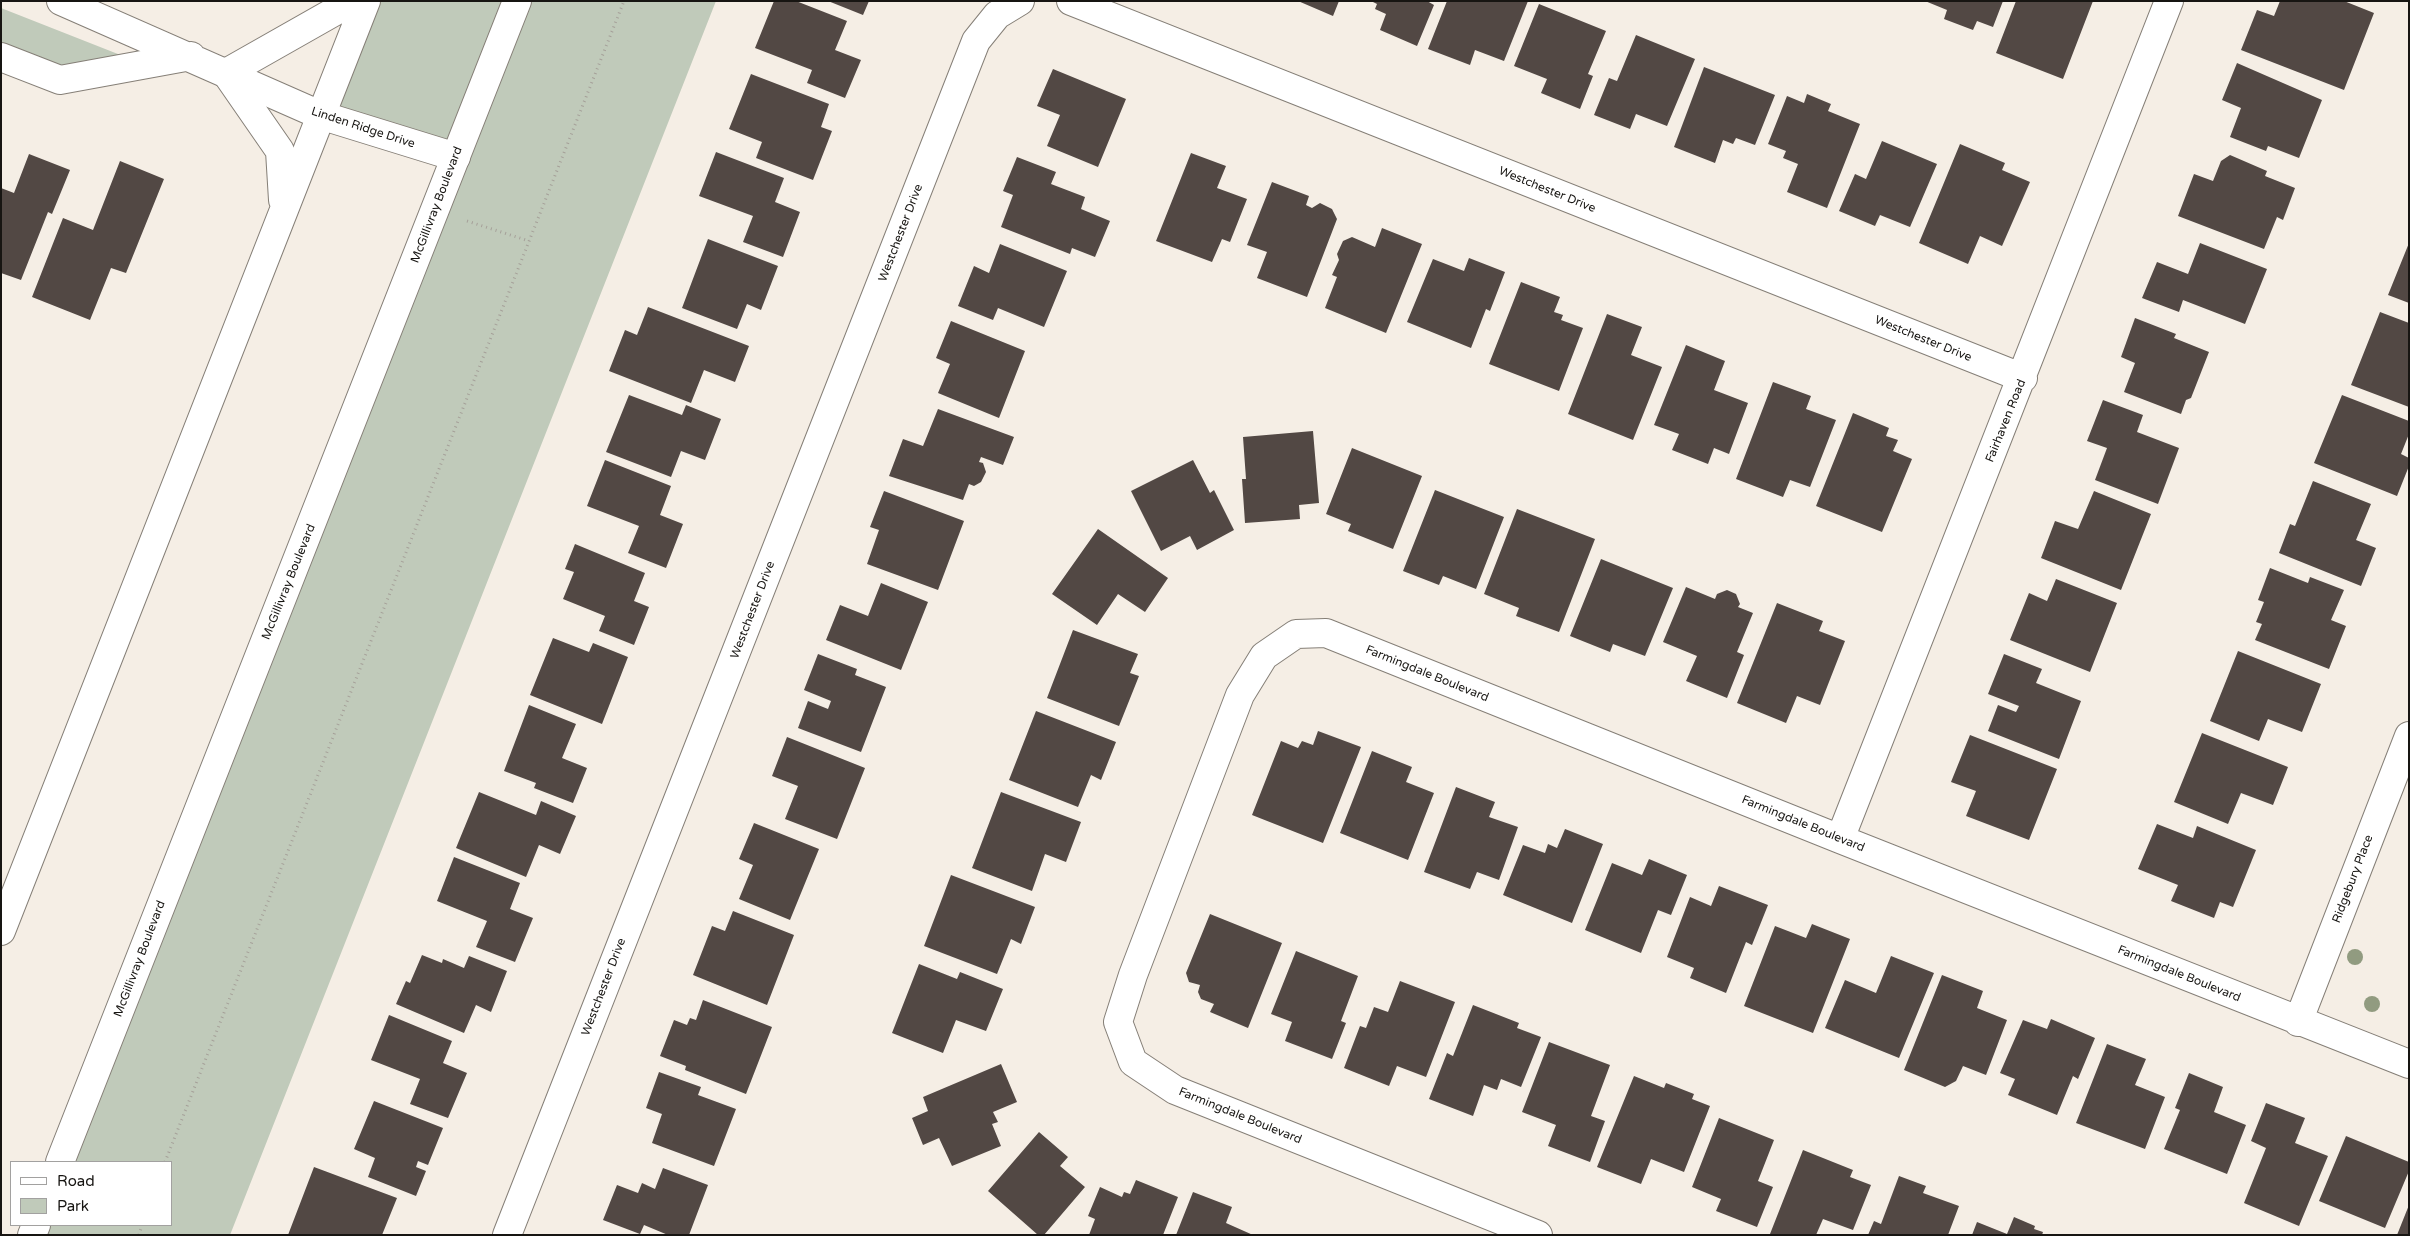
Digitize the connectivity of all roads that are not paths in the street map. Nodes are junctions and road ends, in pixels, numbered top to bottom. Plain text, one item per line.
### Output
1 (60, 1) edge
2 (353, 1) edge
3 (366, 1) edge
4 (517, 1) edge
5 (1020, 1) edge
6 (1071, 1) edge
7 (2169, 1) edge
8 (190, 56) junction
9 (1, 57) edge
10 (226, 72) junction
11 (320, 115) junction
12 (456, 158) junction
13 (284, 209) junction
14 (2023, 378) junction
15 (2409, 736) edge
16 (1840, 839) junction
17 (1, 931) edge
18 (2298, 1022) junction
19 (2409, 1064) edge
20 (60, 1161) edge
21 (507, 1235) edge
22 (1538, 1235) edge

1 - 8 street, Linden Ridge Drive
2 - 10 street
3 - 11 street
4 - 12 street, McGillivray Boulevard
5 - 21 street, Westchester Drive
6 - 14 street, Westchester Drive
7 - 14 street, Fairhaven Road
8 - 9 street
8 - 10 street, Linden Ridge Drive
10 - 11 street, Linden Ridge Drive
10 - 13 street
11 - 12 street, Linden Ridge Drive
11 - 13 street
12 - 20 street, McGillivray Boulevard
13 - 17 street
14 - 16 street, Fairhaven Road
15 - 18 street, Ridgebury Place
16 - 18 street, Farmingdale Boulevard
16 - 22 street, Farmingdale Boulevard
18 - 19 street, Farmingdale Boulevard

